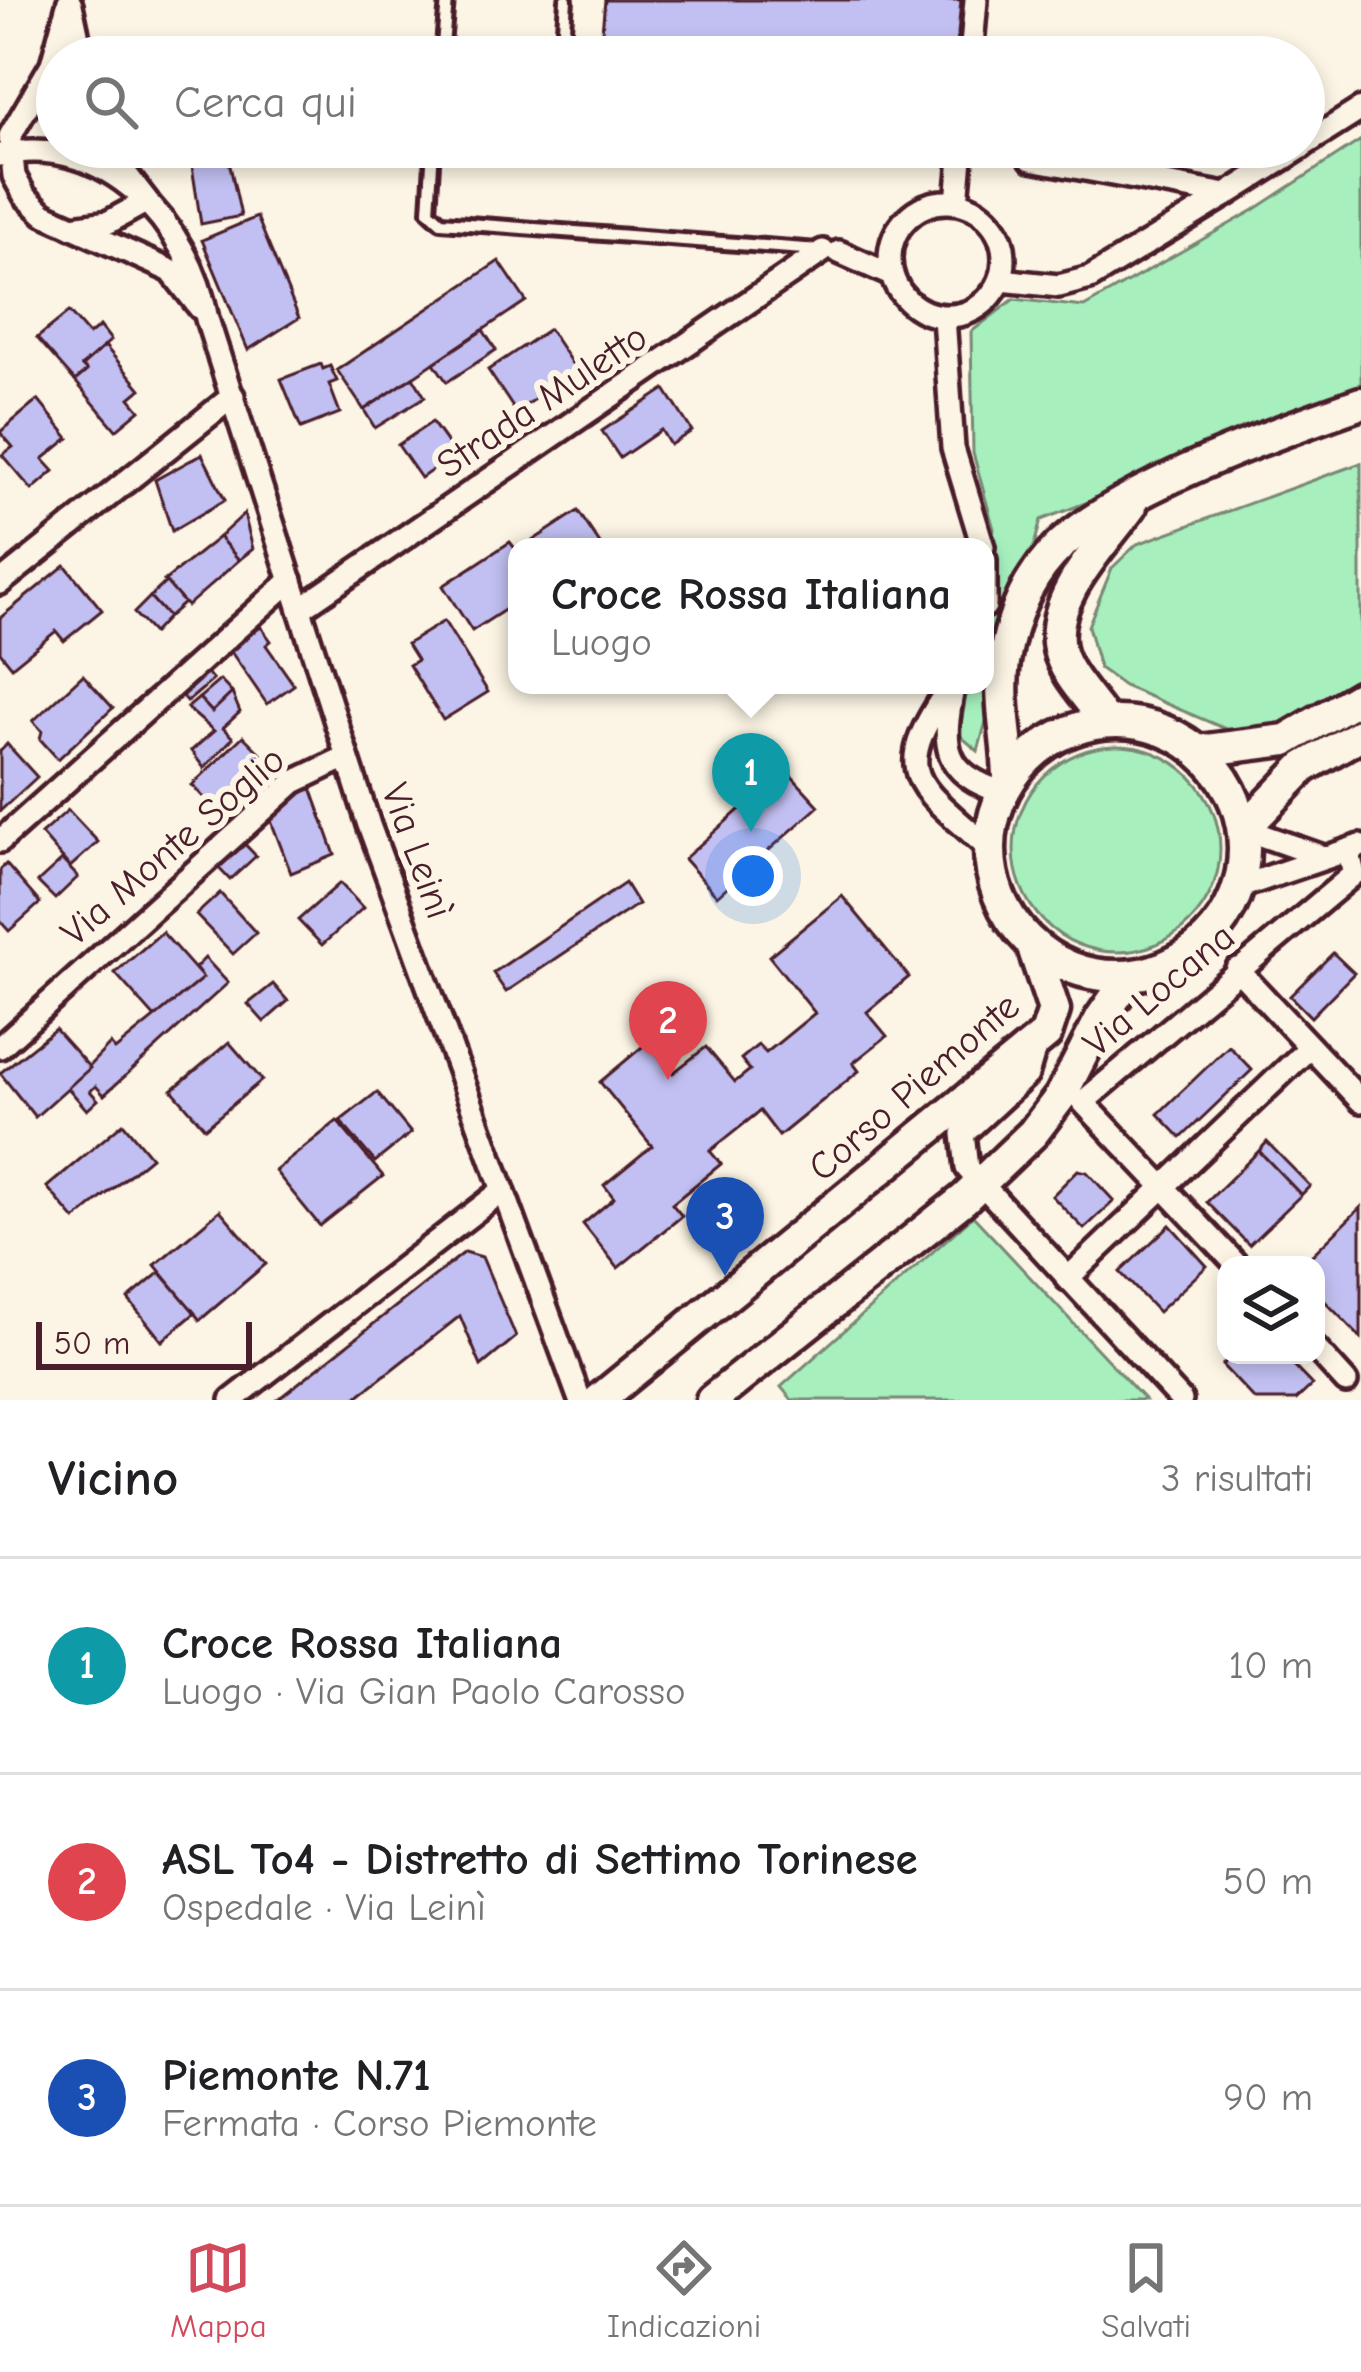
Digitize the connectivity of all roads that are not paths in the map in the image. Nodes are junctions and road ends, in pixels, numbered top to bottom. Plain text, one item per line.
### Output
1 (69, 0) edge
2 (447, 0) edge
3 (566, 0) edge
4 (976, 0) edge
5 (63, 36) edge
6 (77, 36) edge
7 (444, 36) edge
8 (563, 36) edge
9 (973, 36) edge
10 (36, 88) edge
11 (1361, 109) edge
12 (1325, 132) edge
13 (36, 152) edge
14 (4, 154) edge
15 (102, 168) edge
16 (121, 168) edge
17 (432, 168) edge
18 (960, 168) edge
19 (1080, 168) edge
20 (1268, 168) edge
21 (1226, 195) junction
22 (147, 201) junction
23 (957, 202) junction
24 (68, 227) junction
25 (890, 245) junction
26 (831, 252) junction
27 (891, 275) junction
28 (1001, 280) junction
29 (944, 317) junction
30 (207, 320) junction
31 (233, 396) junction
32 (1361, 403) edge
33 (1138, 496) junction
34 (980, 538) edge
35 (291, 580) junction
36 (0, 583) edge
37 (299, 609) junction
38 (946, 694) edge
39 (951, 694) edge
40 (1361, 696) edge
41 (1106, 722) junction
42 (1361, 734) edge
43 (1199, 751) junction
44 (346, 758) junction
45 (1006, 787) junction
46 (1244, 829) junction
47 (0, 841) edge
48 (1354, 848) edge
49 (989, 849) junction
50 (1323, 857) junction
51 (1240, 886) junction
52 (1033, 944) junction
53 (1237, 969) junction
54 (1130, 976) junction
55 (1036, 1044) junction
56 (0, 1047) edge
57 (1310, 1047) junction
58 (1361, 1101) edge
59 (979, 1184) junction
60 (1163, 1187) junction
61 (503, 1190) junction
62 (1228, 1256) edge
63 (1067, 1279) junction
64 (1325, 1359) edge
65 (1346, 1382) dead end
66 (232, 1400) edge
67 (580, 1400) edge
68 (599, 1400) edge
69 (712, 1400) edge
70 (1180, 1400) edge

1 - 5 street
1 - 6 street
2 - 7 lane
3 - 8 lane
4 - 9 street
10 - 14 street
11 - 12 street
13 - 14 street
14 - 24 street
15 - 22 street
16 - 22 street
17 - 26 lane
18 - 23 street
19 - 21 street
20 - 21 street
21 - 28 street
22 - 24 street
22 - 30 street
23 - 25 street
23 - 28 street
24 - 30 street
25 - 26 street
25 - 27 street
26 - 27 street
26 - 37 street, Strada Muletto
27 - 29 street
28 - 29 street
29 - 34 street
30 - 31 street, Via Leinì
31 - 35 street, Via Leinì
31 - 36 street
32 - 33 main road
33 - 41 main road
33 - 45 main road
35 - 37 street, Via Leinì
35 - 47 street
37 - 44 street, Via Leinì
38 - 49 street
39 - 45 street
40 - 43 main road
41 - 43 main road
41 - 45 main road
42 - 46 main road
43 - 46 main road
44 - 56 street, Via Monte Soglio
44 - 61 street, Via Leinì
45 - 49 main road
46 - 50 street
46 - 51 main road
48 - 50 street
48 - 53 street, Via Locana
49 - 52 main road
50 - 51 street
51 - 54 main road
52 - 54 main road
52 - 55 main road, Corso Piemonte
53 - 57 street
53 - 60 street, Via Locana
54 - 59 main road
55 - 59 street
55 - 68 main road, Corso Piemonte
57 - 58 street
57 - 60 street
59 - 63 street
59 - 69 main road
60 - 62 street, Via Locana
60 - 63 street
61 - 66 street
61 - 67 street, Via Leinì
63 - 70 street
64 - 65 street

